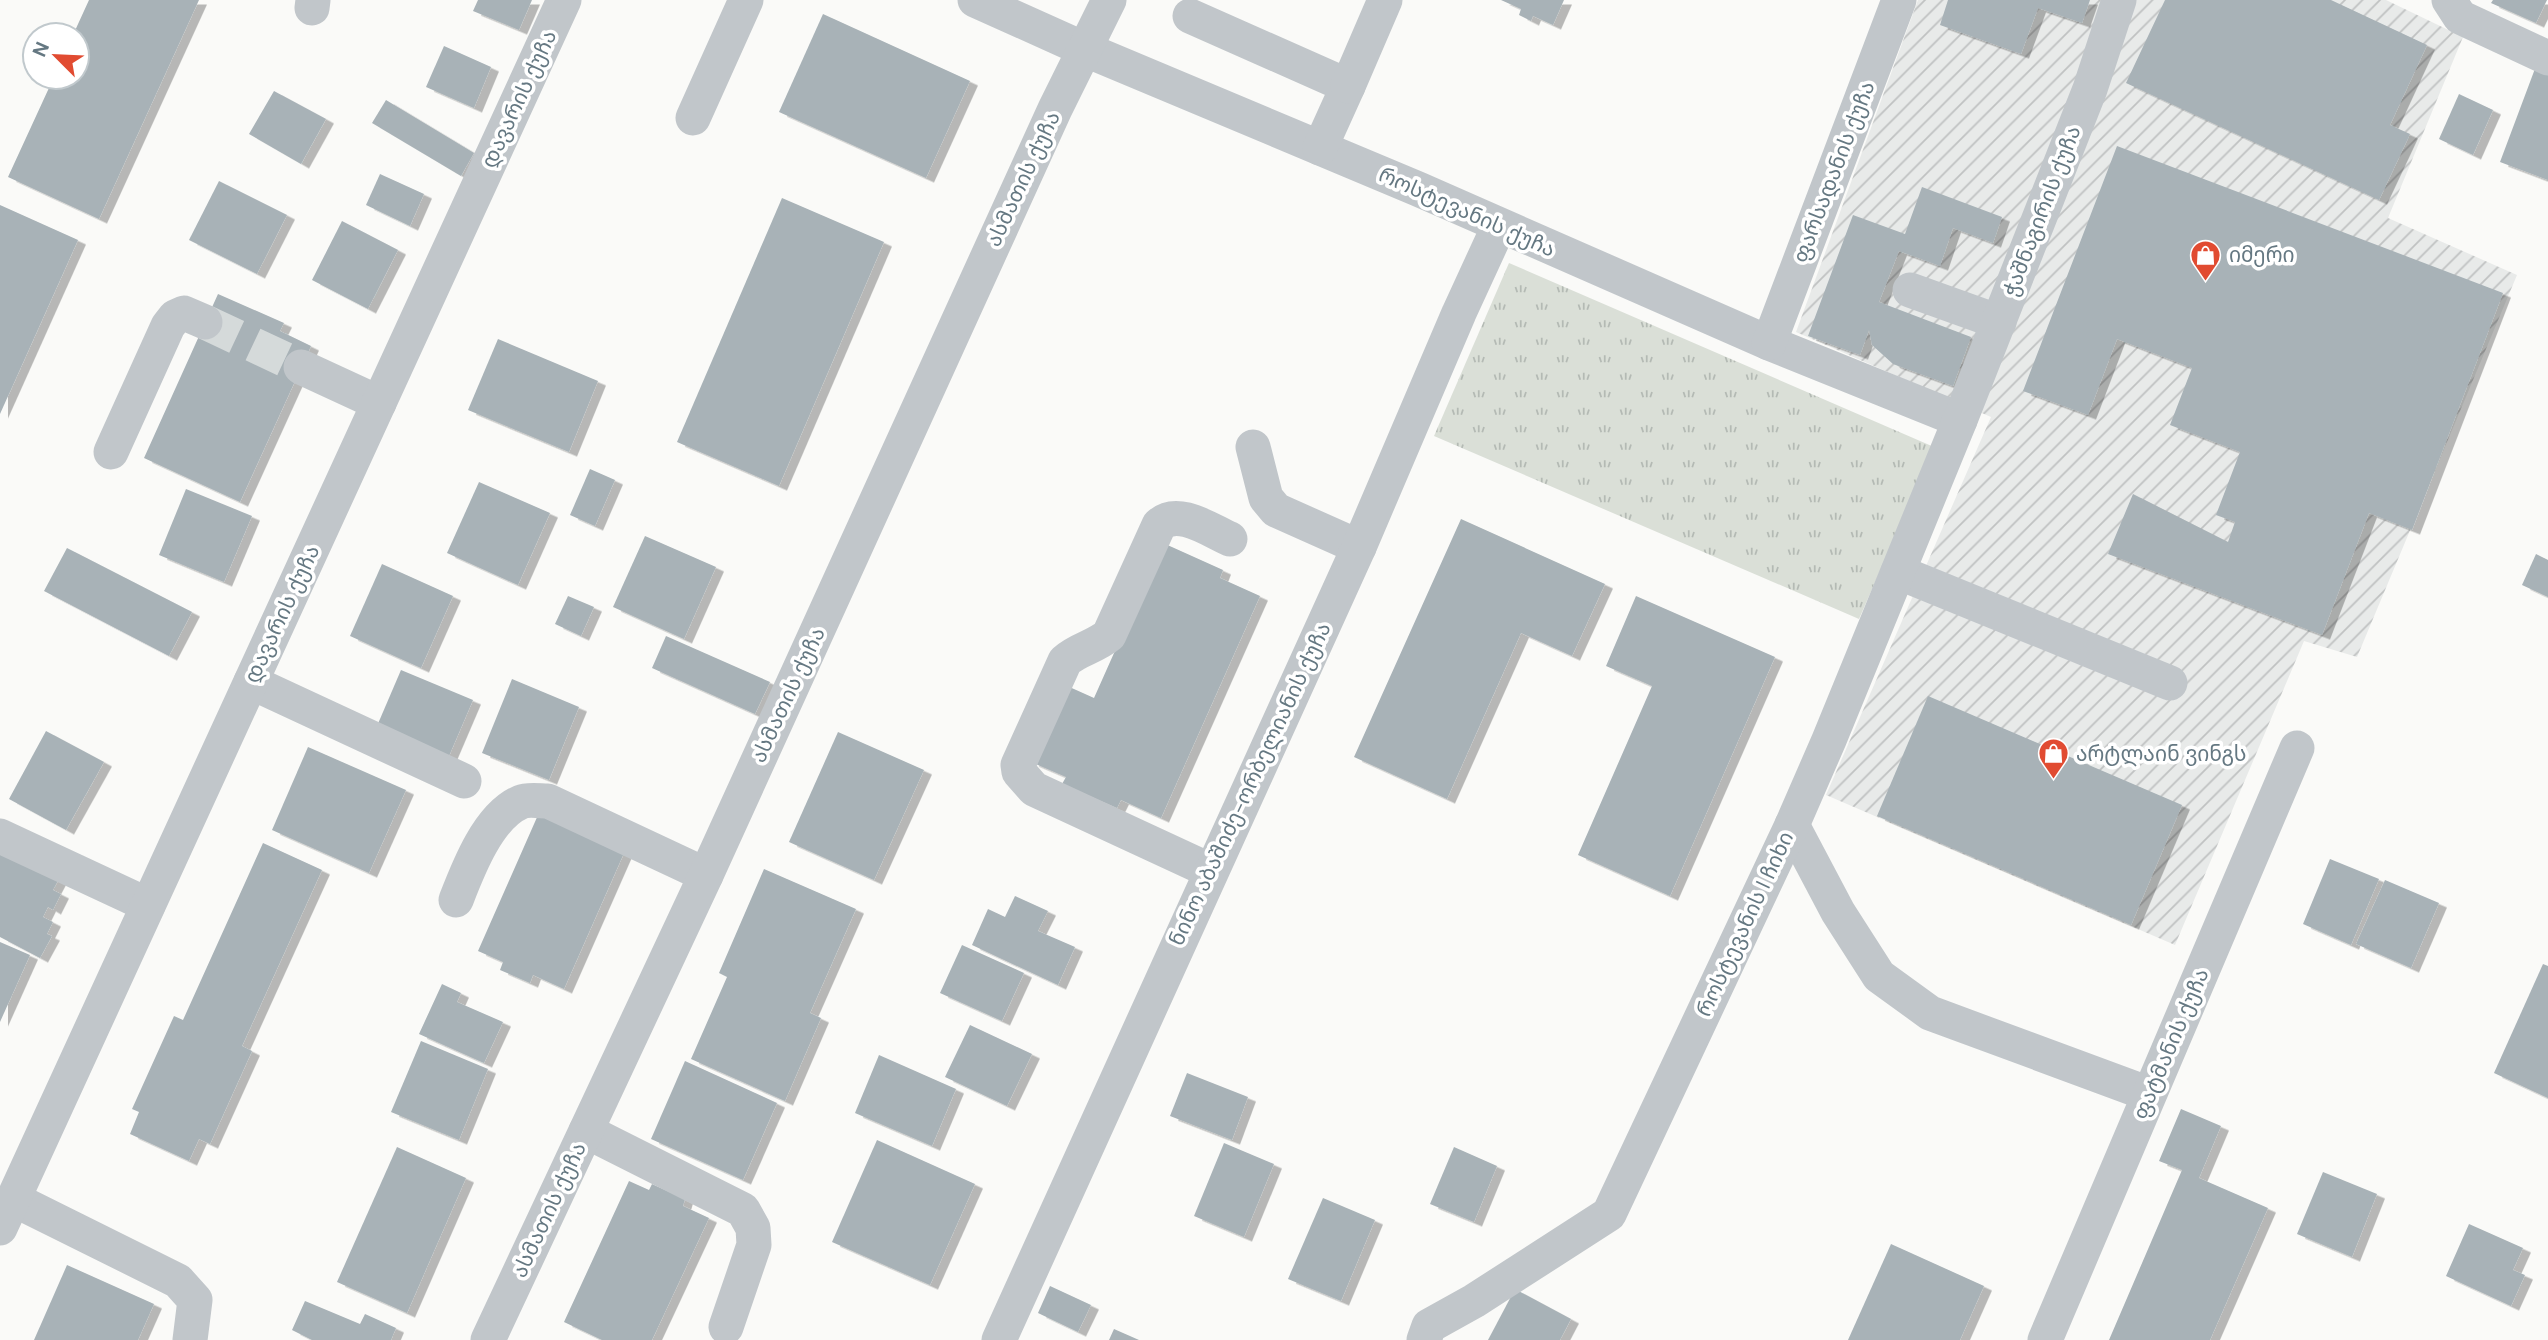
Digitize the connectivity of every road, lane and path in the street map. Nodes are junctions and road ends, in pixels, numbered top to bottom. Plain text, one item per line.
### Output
1 (564, 0) edge
2 (746, 0) edge
3 (975, 0) edge
4 (1109, 0) edge
5 (1385, 0) edge
6 (1899, 0) edge
7 (2119, 0) edge
8 (2454, 8) edge
9 (1190, 16) dead end
10 (1084, 49) junction
11 (2548, 58) edge
12 (1348, 86) junction
13 (693, 118) dead end
14 (1320, 148) junction
15 (1499, 226) junction
16 (1910, 290) dead end
17 (205, 322) tunnel mouth
18 (1999, 322) junction
19 (1769, 344) junction
20 (301, 367) tunnel mouth
21 (379, 403) junction
22 (1960, 420) junction
23 (1253, 447) dead end
24 (111, 452) dead end
25 (1230, 539) dead end
26 (1359, 547) junction
27 (1898, 572) junction
28 (251, 682) junction
29 (2170, 683) dead end
30 (2297, 748) dead end
31 (464, 781) dead end
32 (1792, 825) junction
33 (0, 836) edge
34 (1210, 871) junction
35 (706, 875) junction
36 (456, 900) dead end
37 (148, 905) junction
38 (2149, 1094) junction
39 (586, 1131) junction
40 (7, 1214) edge
41 (726, 1327) dead end
42 (191, 1340) edge
43 (488, 1340) edge
44 (999, 1340) edge
45 (1424, 1340) edge
46 (2045, 1340) edge

1 - 21 street, დავარის ქუჩა
2 - 13 street
3 - 10 street, როსტევანის ქუჩა
4 - 10 street, ასმათის ქუჩა
5 - 12 street
6 - 19 street, ფარსადანის ქუჩა
7 - 18 street, ჭაშნაგირის ქუჩა
8 - 11 street
9 - 12 street
10 - 14 street, როსტევანის ქუჩა
10 - 35 street, ასმათის ქუჩა
12 - 14 street
14 - 15 street, როსტევანის ქუჩა
15 - 19 street, როსტევანის ქუჩა
15 - 26 street, ნინო აბაშიძე-ორბელიანის ქუჩა
16 - 18 street
17 - 24 street
18 - 22 street, ჭაშნაგირის ქუჩა
19 - 22 street, როსტევანის ქუჩა
20 - 21 street
21 - 28 street, დავარის ქუჩა
22 - 27 street, როსტევანის I ჩიხი
23 - 26 street
25 - 34 street
26 - 34 street, ნინო აბაშიძე-ორბელიანის ქუჩა
27 - 29 street
27 - 32 street, როსტევანის I ჩიხი
28 - 31 street
28 - 37 street, დავარის ქუჩა
30 - 38 street, ფატმანის ქუჩა
32 - 38 street
32 - 45 street, როსტევანის I ჩიხი
33 - 37 street
34 - 44 street, ნინო აბაშიძე-ორბელიანის ქუჩა
35 - 36 street
35 - 39 street, ასმათის ქუჩა
37 - 40 street, დავარის ქუჩა
38 - 46 street, ფატმანის ქუჩა
39 - 41 street
39 - 43 street, ასმათის ქუჩა
40 - 42 street

